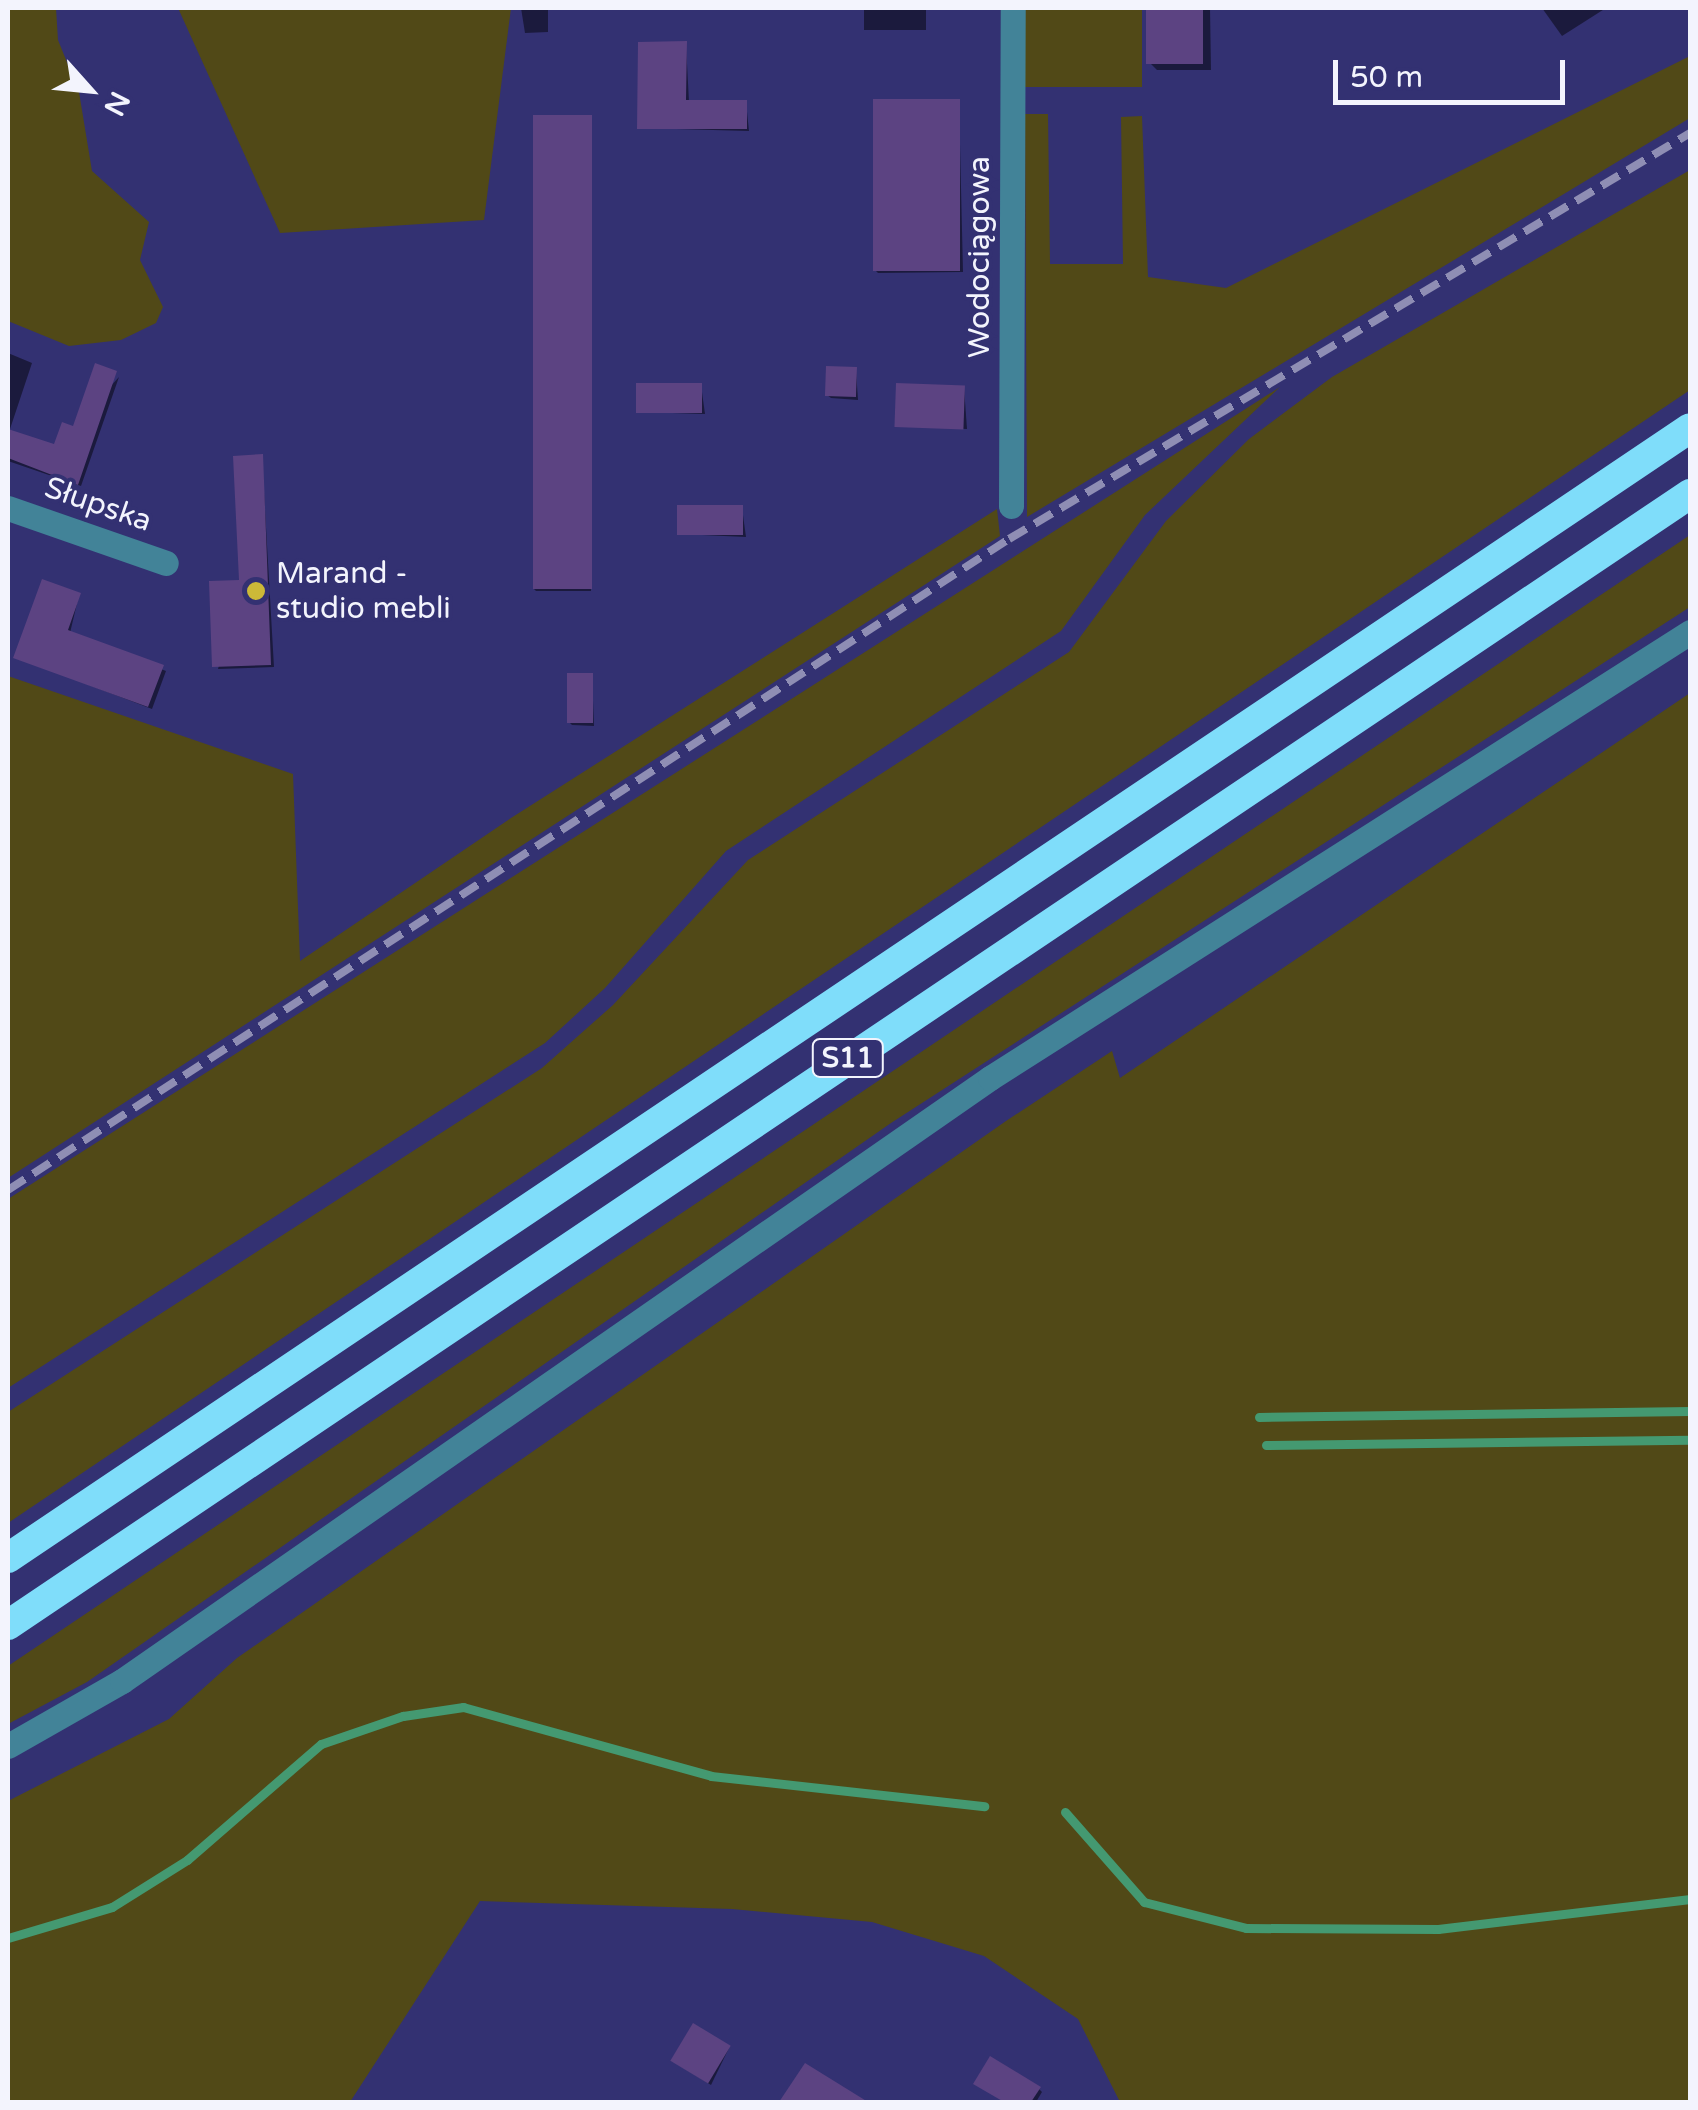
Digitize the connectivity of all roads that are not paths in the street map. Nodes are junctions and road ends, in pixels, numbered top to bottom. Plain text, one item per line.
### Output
1 (1013, 8) edge
2 (1690, 428) edge
3 (1690, 494) edge
4 (1011, 506) dead end
5 (8, 508) edge
6 (166, 563) dead end
7 (1690, 632) edge
8 (8, 1558) edge
9 (8, 1624) edge
10 (8, 1746) edge

1 - 4 street, Wodociągowa
2 - 8 highway, S11
3 - 9 highway, S11
5 - 6 street, Słupska
7 - 10 street

